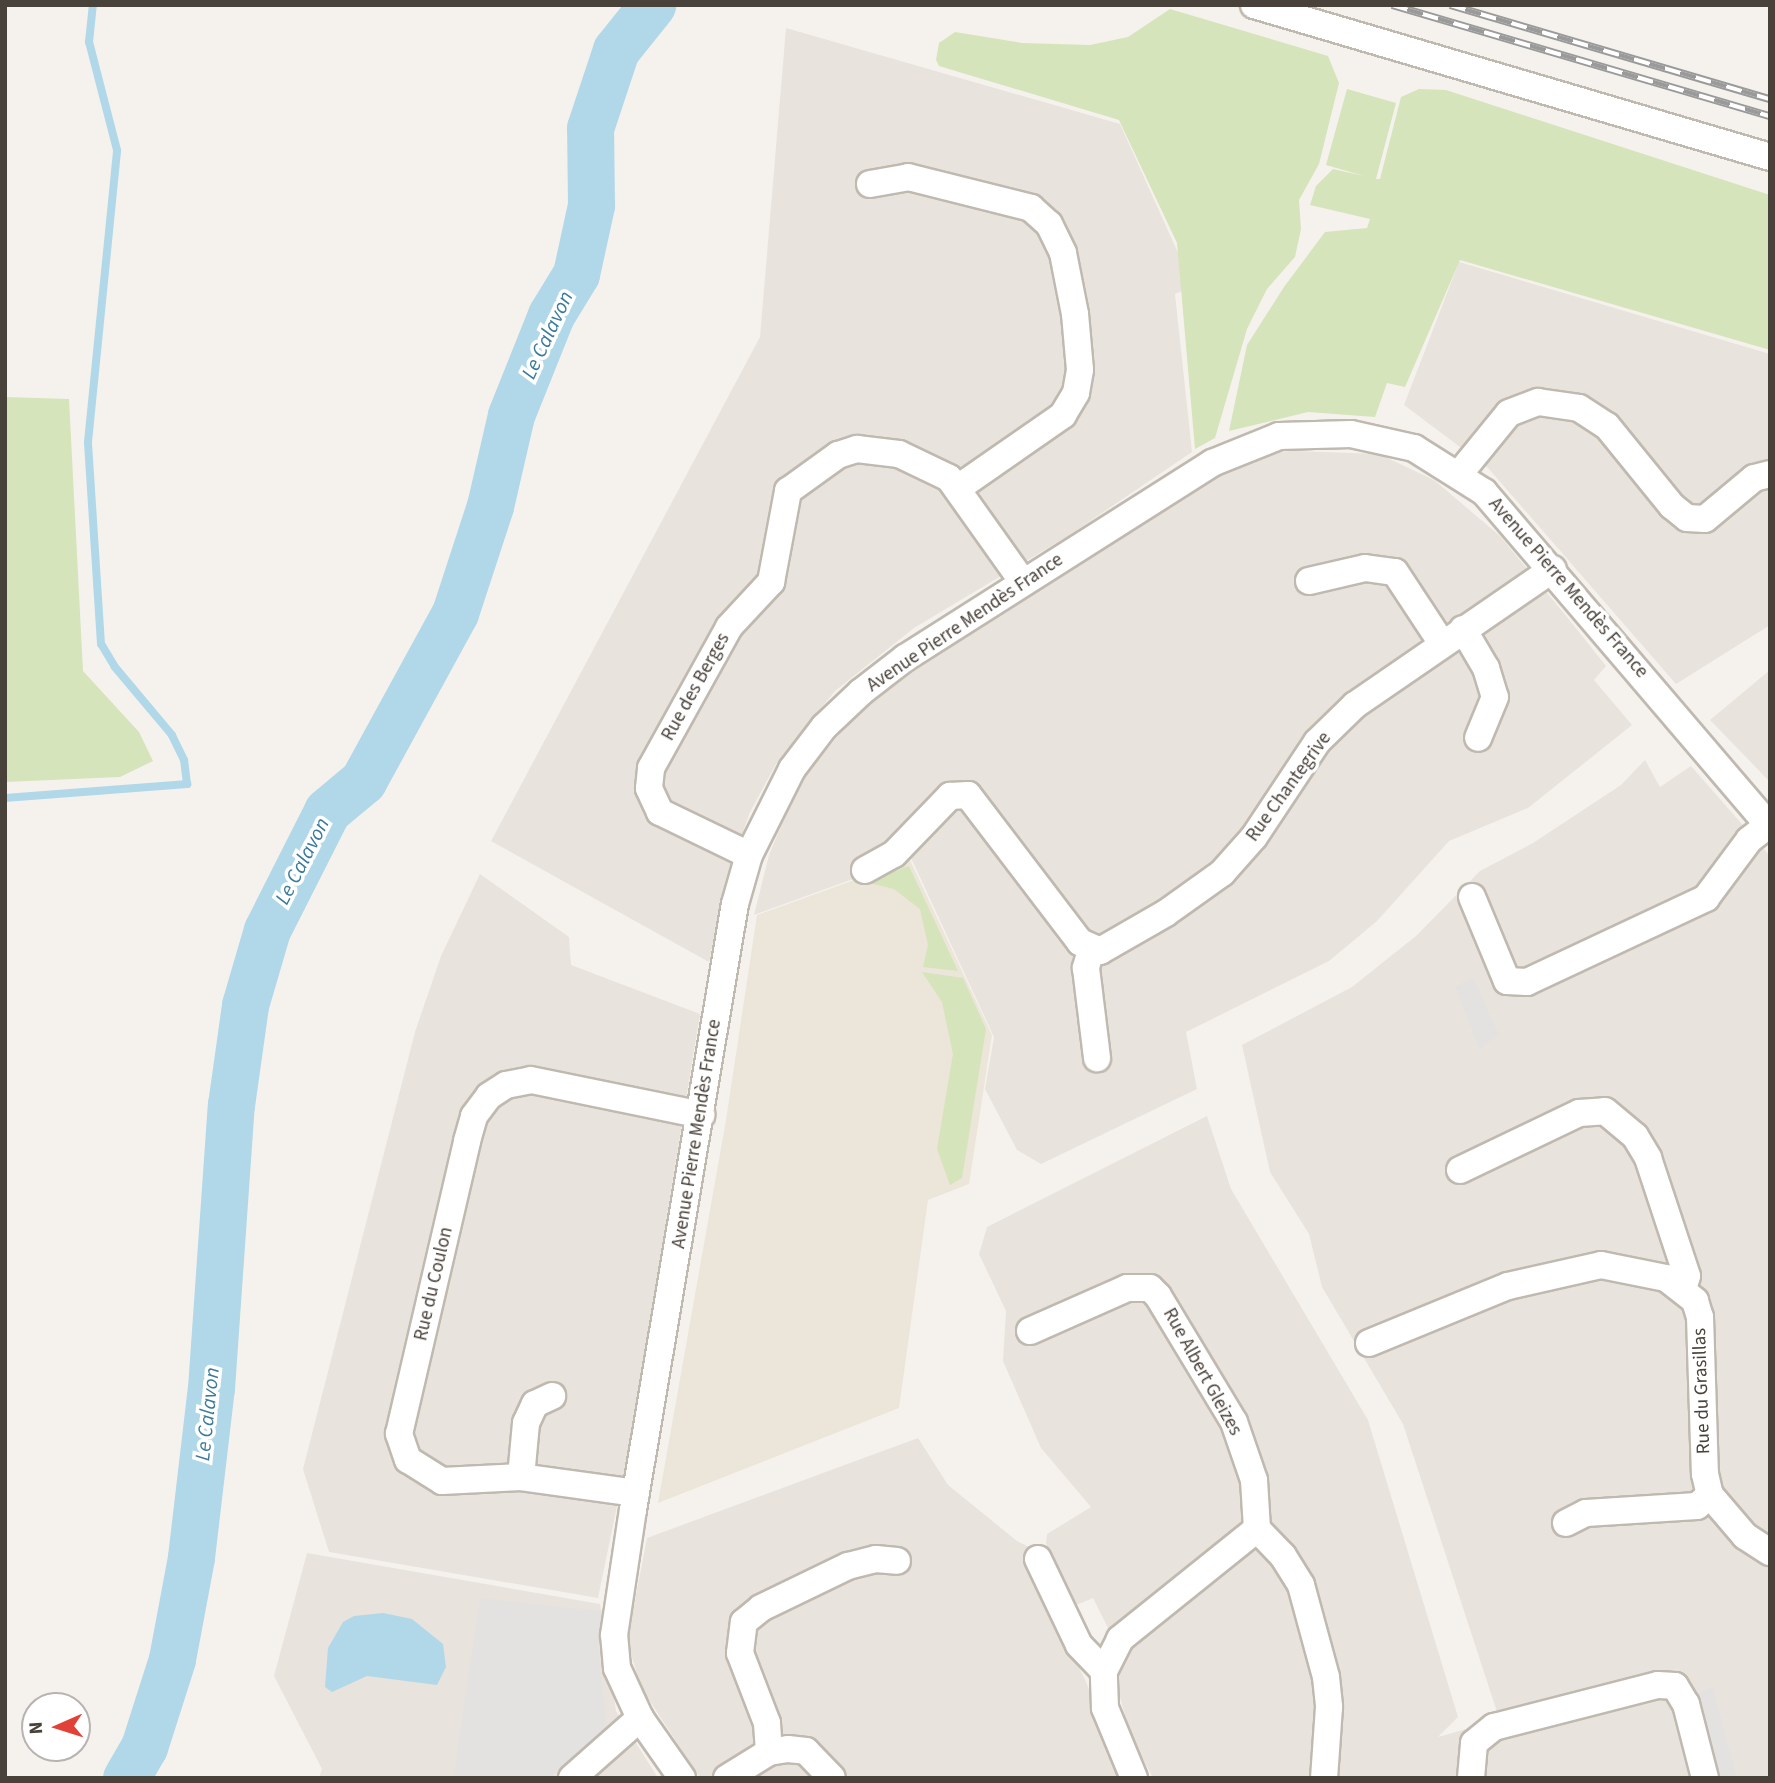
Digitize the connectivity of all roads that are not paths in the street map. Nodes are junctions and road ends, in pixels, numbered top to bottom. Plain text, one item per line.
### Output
1 (1254, 5) edge
2 (1770, 157) edge
3 (870, 184) dead end
4 (1460, 473) junction
5 (1770, 474) edge
6 (958, 488) junction
7 (1553, 569) junction
8 (1309, 581) dead end
9 (1023, 582) junction
10 (1452, 636) junction
11 (1478, 738) dead end
12 (1769, 826) edge
13 (749, 855) junction
14 (865, 870) dead end
15 (1472, 897) dead end
16 (1091, 950) junction
17 (1097, 1058) dead end
18 (701, 1115) junction
19 (1460, 1170) dead end
20 (1683, 1289) junction
21 (1030, 1331) dead end
22 (1369, 1343) dead end
23 (552, 1396) dead end
24 (521, 1477) junction
25 (636, 1493) junction
26 (1710, 1494) junction
27 (1566, 1523) dead end
28 (1257, 1529) junction
29 (1770, 1552) edge
30 (1038, 1559) dead end
31 (897, 1560) dead end
32 (1104, 1671) junction
33 (640, 1718) junction
34 (769, 1752) junction
35 (572, 1778) edge
36 (682, 1778) edge
37 (727, 1778) edge
38 (832, 1778) edge
39 (1133, 1778) edge
40 (1324, 1778) edge
41 (1471, 1778) edge
42 (1706, 1778) edge

1 - 2 street
3 - 6 street
4 - 5 street
4 - 7 street, Avenue Pierre Mendès France
4 - 9 street, Avenue Pierre Mendès France
6 - 9 street, Rue des Berges
6 - 13 street, Rue des Berges
7 - 10 street, Rue Chantegrive
7 - 12 street, Avenue Pierre Mendès France
8 - 10 street
9 - 13 street, Avenue Pierre Mendès France
10 - 11 street
10 - 16 street, Rue Chantegrive
12 - 15 street
13 - 18 street, Avenue Pierre Mendès France
14 - 16 street
16 - 17 street
18 - 24 street, Rue du Coulon
18 - 25 street, Avenue Pierre Mendès France
19 - 20 street
20 - 22 street
20 - 26 street, Rue du Grasillas
21 - 28 street, Rue Albert Gleizes
23 - 24 street
24 - 25 street, Rue du Coulon
25 - 33 street, Avenue Pierre Mendès France
26 - 27 street
26 - 29 street
28 - 32 street
28 - 40 street
30 - 32 street
31 - 34 street
32 - 39 street
33 - 35 street
33 - 36 street, Avenue Pierre Mendès France
34 - 37 street
34 - 38 street
41 - 42 street

